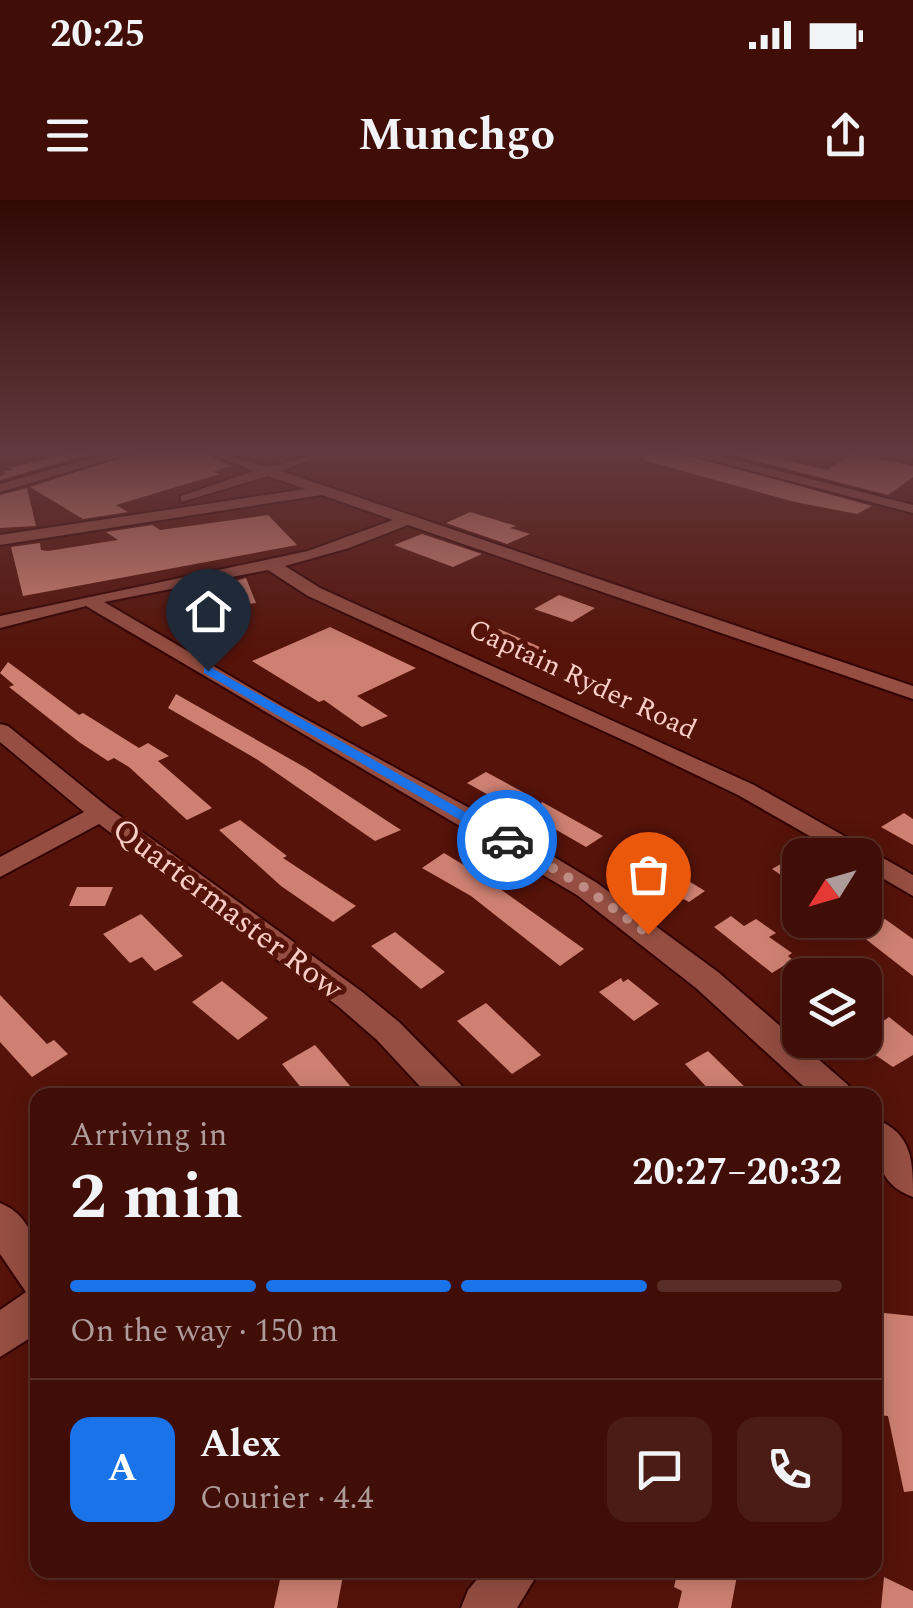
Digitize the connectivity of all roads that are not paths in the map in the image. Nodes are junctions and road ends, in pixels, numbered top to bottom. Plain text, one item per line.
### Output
1 (126, 519) edge
2 (141, 519) edge
3 (401, 519) edge
4 (405, 520) junction
5 (113, 523) junction
6 (0, 540) edge
7 (274, 566) junction
8 (88, 600) junction
9 (0, 622) edge
10 (913, 693) edge
11 (0, 731) edge
12 (100, 813) junction
13 (832, 838) edge
14 (882, 867) edge
15 (0, 868) edge
16 (913, 886) edge
17 (442, 1088) edge
18 (828, 1088) edge
19 (882, 1143) edge
20 (913, 1181) edge
21 (0, 1221) edge
22 (30, 1265) edge
23 (30, 1313) edge
24 (0, 1336) edge
25 (510, 1578) edge
26 (486, 1608) edge

1 - 5 street
2 - 5 street
3 - 4 street
4 - 7 street
4 - 10 street
5 - 6 street
7 - 8 street
7 - 13 street, Captain Ryder Road
8 - 9 street
8 - 18 street
11 - 12 street, Quartermaster Row
12 - 15 street
12 - 17 street, Quartermaster Row
14 - 16 street, Captain Ryder Road
19 - 20 street
21 - 22 street
23 - 24 street
25 - 26 street

